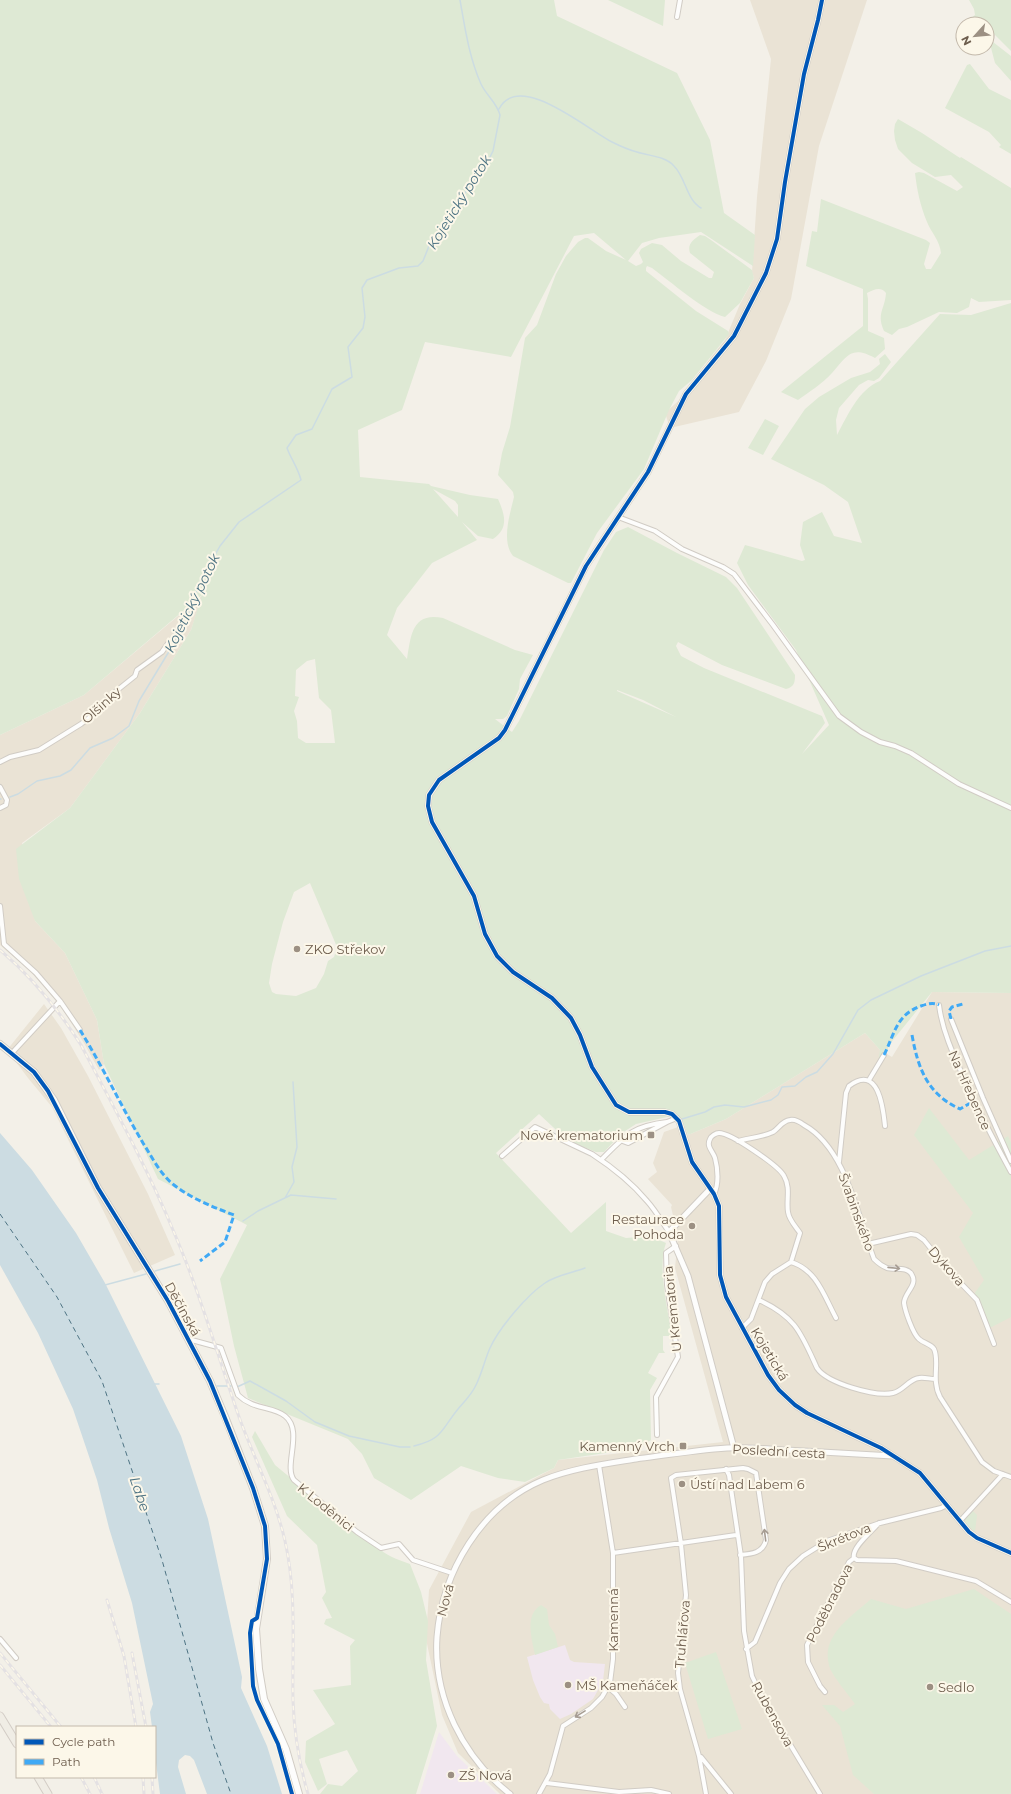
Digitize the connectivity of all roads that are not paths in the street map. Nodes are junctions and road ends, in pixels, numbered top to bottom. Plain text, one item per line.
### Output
1 (680, 0) edge
2 (822, 0) edge
3 (677, 17) dead end
4 (618, 517) junction
5 (169, 642) dead end
6 (0, 762) edge
7 (0, 787) edge
8 (0, 808) edge
9 (1011, 808) edge
10 (0, 906) edge
11 (60, 1001) junction
12 (939, 1005) dead end
13 (950, 1019) dead end
14 (80, 1030) dead end
15 (0, 1044) edge
16 (12, 1053) junction
17 (884, 1054) dead end
18 (870, 1080) junction
19 (677, 1118) junction
20 (667, 1122) junction
21 (885, 1126) dead end
22 (620, 1140) junction
23 (738, 1141) junction
24 (502, 1156) dead end
25 (601, 1160) junction
26 (839, 1162) junction
27 (1011, 1162) edge
28 (1011, 1172) edge
29 (710, 1189) junction
30 (714, 1194) junction
31 (669, 1232) junction
32 (868, 1244) junction
33 (676, 1246) junction
34 (791, 1262) junction
35 (759, 1300) junction
36 (836, 1318) dead end
37 (742, 1328) junction
38 (188, 1339) junction
39 (994, 1344) dead end
40 (935, 1379) junction
41 (657, 1435) dead end
42 (734, 1448) junction
43 (664, 1455) joint
44 (894, 1456) junction
45 (599, 1465) junction
46 (726, 1469) junction
47 (1003, 1474) junction
48 (1011, 1477) edge
49 (948, 1505) junction
50 (960, 1521) junction
51 (880, 1523) junction
52 (736, 1535) junction
53 (681, 1544) junction
54 (613, 1552) junction
55 (1011, 1553) edge
56 (740, 1555) junction
57 (854, 1558) junction
58 (452, 1573) junction
59 (1011, 1602) edge
60 (0, 1639) edge
61 (746, 1649) junction
62 (16, 1658) dead end
63 (608, 1688) junction
64 (826, 1692) dead end
65 (625, 1707) dead end
66 (0, 1716) edge
67 (16, 1742) edge
68 (699, 1756) junction
69 (39, 1778) edge
70 (547, 1783) junction
71 (48, 1794) edge
72 (299, 1794) edge
73 (510, 1794) edge
74 (540, 1794) edge
75 (669, 1794) edge
76 (706, 1794) edge
77 (731, 1794) edge
78 (820, 1794) edge

1 - 3 street
2 - 4 street
4 - 9 street
4 - 19 street
5 - 6 street, Olšinky
7 - 8 street
10 - 11 street
11 - 14 street
11 - 16 street
12 - 28 street, Na Hřebence
13 - 27 street, Na Hřebence
15 - 16 main road, Děčínská
16 - 38 main road, Děčínská
17 - 18 street
18 - 21 street
18 - 26 street
19 - 20 street
19 - 29 street, Kojetická
20 - 22 street
20 - 22 street
22 - 25 street
23 - 26 street, Švabinského
23 - 30 street
23 - 34 street
24 - 25 street, U Krematoria
25 - 31 street, U Krematoria
26 - 32 street, Švabinského
29 - 30 street, Kojetická
29 - 31 street
30 - 37 street, Kojetická
31 - 33 street, U Krematoria
32 - 39 street, Dykova
32 -> 40 street, Švabinského
33 - 41 street, U Krematoria
33 - 42 street
34 - 35 street
34 - 36 street
35 - 37 street
35 - 40 street
37 - 44 street, Kojetická
38 - 58 street, K Loděnici
38 - 72 main road, Děčínská
40 - 47 street, Švabinského
42 - 43 street, Poslední cesta
42 - 44 street, Poslední cesta
43 - 45 street, Nová
44 - 49 street, Kojetická
45 - 54 street
45 - 58 street, Nová
46 - 52 street, Rubensova
46 - 53 street, Truhlářova
56 -> 46 street
47 - 48 street, Švabinského
47 - 50 street
49 - 50 street, Kojetická
49 - 51 street, Škrétova
50 - 55 street, Kojetická
51 - 57 street, Poděbradova
51 - 61 street, Škrétova
52 - 53 street
52 - 56 street, Rubensova
53 - 54 street
53 - 68 street, Truhlářova
54 - 63 street, Kamenná
56 - 61 street, Rubensova
57 - 59 street
57 - 64 street, Poděbradova
58 - 73 street, Nová
60 - 62 street
61 - 78 street, Rubensova
63 - 65 street
63 -> 70 street, Kamenná
66 - 67 main road
68 - 76 street, Truhlářova
68 - 77 street
69 - 71 main road
70 - 74 street, Kamenná
70 - 75 street

